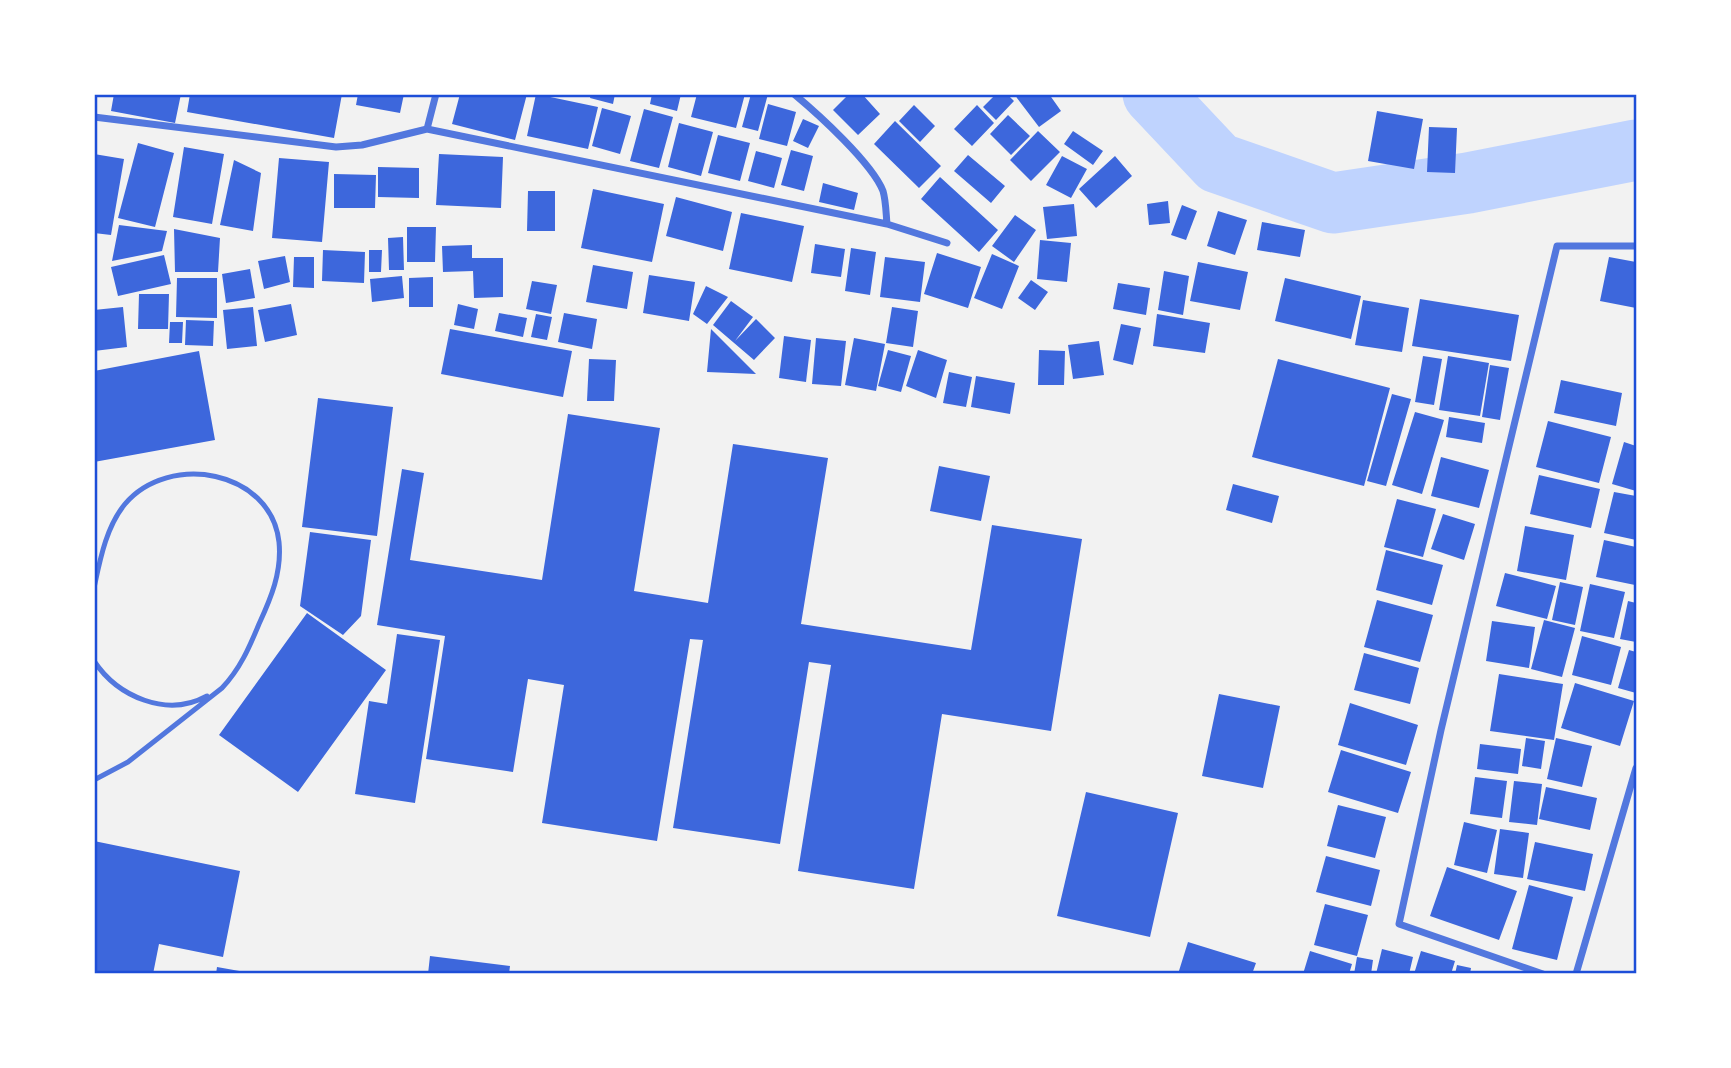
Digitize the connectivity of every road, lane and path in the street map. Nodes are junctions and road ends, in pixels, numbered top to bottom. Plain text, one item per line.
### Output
1 (436, 94) edge
2 (794, 94) edge
3 (94, 117) edge
4 (426, 128) junction
5 (887, 224) junction
6 (947, 243) dead end
7 (1636, 246) edge
8 (94, 589) edge
9 (94, 661) edge
10 (222, 688) junction
11 (1636, 768) edge
12 (94, 780) edge
13 (1544, 974) edge
14 (1576, 974) edge

1 - 4 street
2 - 5 street
3 - 4 street
4 - 5 street
5 - 6 street
7 - 13 street
8 - 10 lane
9 - 10 lane
10 - 12 lane
11 - 14 street

